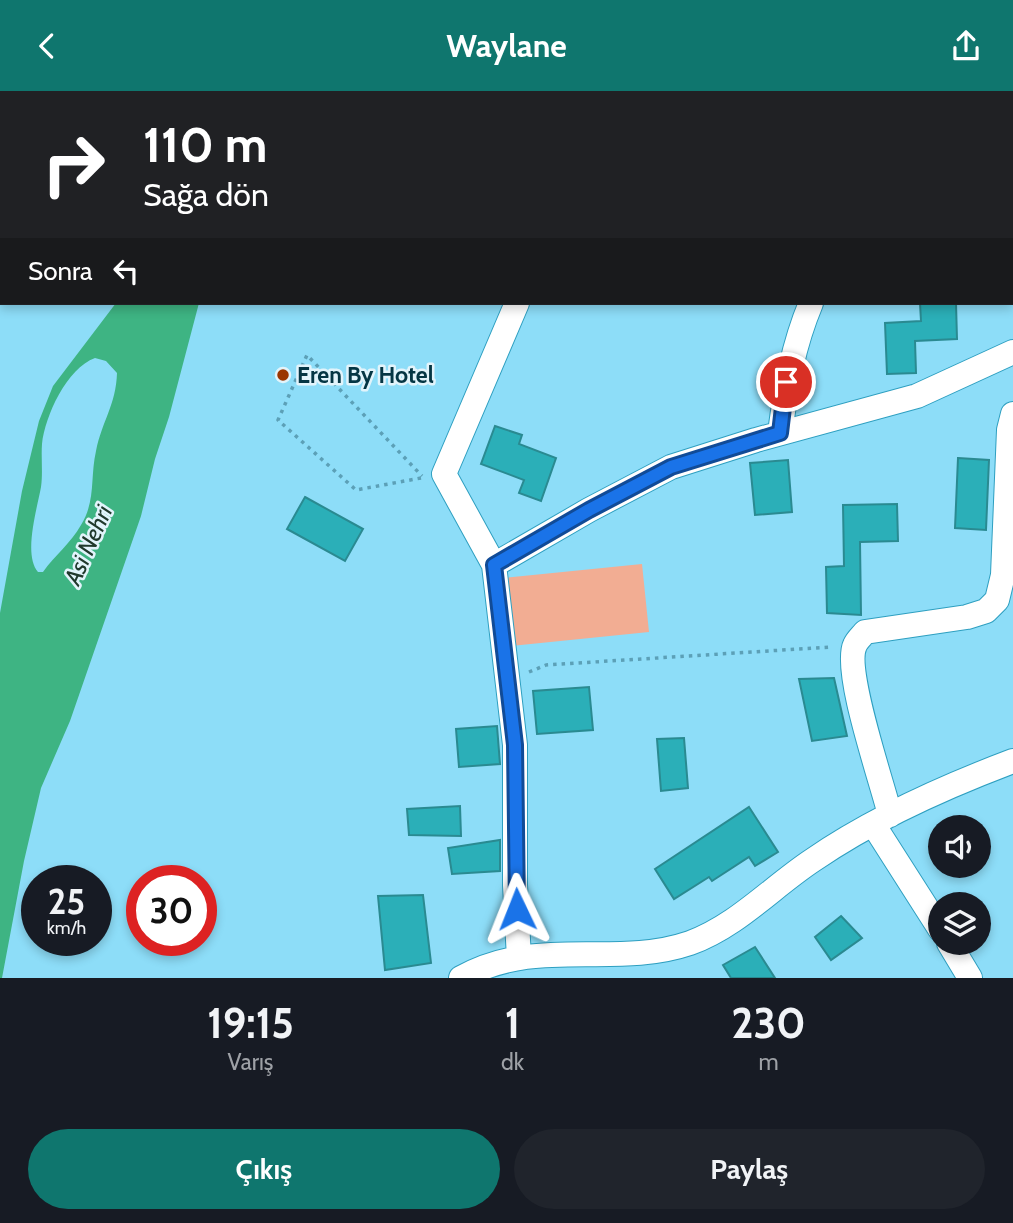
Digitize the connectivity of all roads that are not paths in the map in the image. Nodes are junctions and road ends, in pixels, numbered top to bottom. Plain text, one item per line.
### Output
1 (516, 305) edge
2 (810, 305) edge
3 (1013, 352) edge
4 (1013, 414) edge
5 (780, 433) junction
6 (494, 565) junction
7 (1013, 761) edge
8 (882, 820) junction
9 (928, 906) edge
10 (956, 955) edge
11 (519, 958) junction
12 (461, 978) edge
13 (970, 978) edge

1 - 6 street
2 - 5 street
3 - 5 street
4 - 8 street
5 - 6 street
6 - 11 street
7 - 8 street
8 - 9 street
8 - 11 street
10 - 13 street
11 - 12 street

